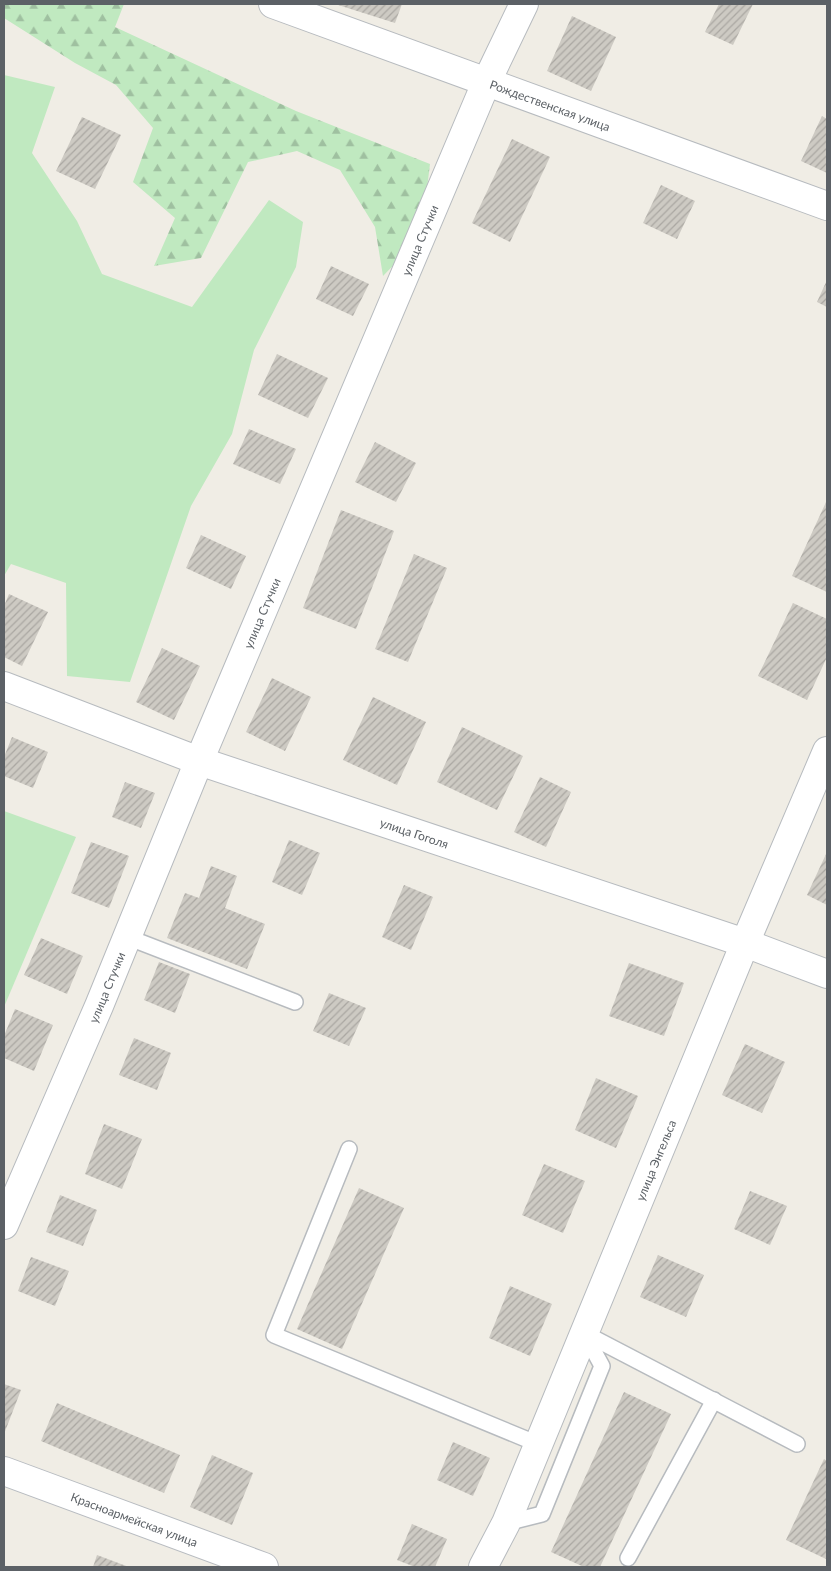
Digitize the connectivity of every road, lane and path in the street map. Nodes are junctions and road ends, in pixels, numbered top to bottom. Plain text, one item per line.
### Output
1 (273, 4) edge
2 (524, 4) edge
3 (486, 83) junction
4 (827, 206) edge
5 (4, 686) edge
6 (827, 752) edge
7 (199, 761) junction
8 (127, 937) junction
9 (745, 943) junction
10 (827, 974) edge
11 (295, 1002) dead end
12 (349, 1148) dead end
13 (4, 1225) edge
14 (584, 1333) junction
15 (714, 1400) junction
16 (538, 1444) junction
17 (797, 1444) dead end
18 (4, 1471) edge
19 (506, 1523) junction
20 (628, 1558) dead end
21 (264, 1567) edge
22 (483, 1567) edge

1 - 3 street, Рождественская улица
2 - 3 street, улица Стучки
3 - 4 street, Рождественская улица
3 - 7 street, улица Стучки
5 - 7 street, улица Гоголя
6 - 9 street, улица Энгельса
7 - 8 street, улица Стучки
7 - 9 street, улица Гоголя
8 - 11 lane
8 - 13 street, улица Стучки
9 - 10 street, улица Гоголя
9 - 14 street, улица Энгельса
12 - 16 lane
14 - 15 lane
14 - 16 street, улица Энгельса
14 - 19 lane
15 - 17 lane
15 - 20 lane
16 - 19 street, улица Энгельса
18 - 21 street, Красноармейская улица
19 - 22 street, улица Энгельса

